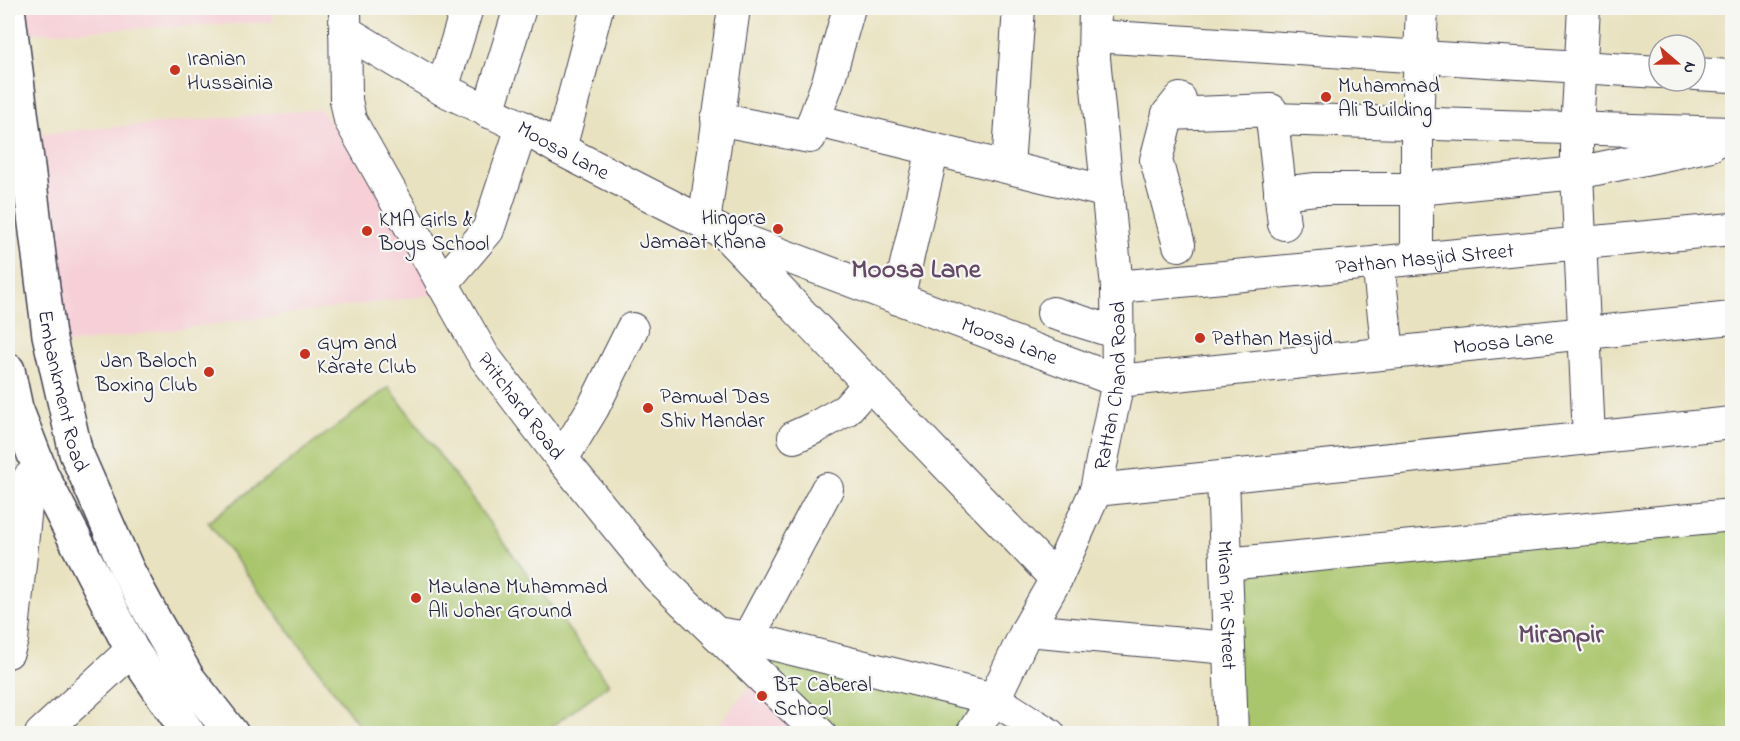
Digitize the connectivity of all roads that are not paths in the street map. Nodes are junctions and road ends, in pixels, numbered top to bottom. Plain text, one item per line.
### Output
1 (8, 8) edge
2 (466, 8) edge
3 (520, 8) edge
4 (597, 8) edge
5 (734, 8) edge
6 (849, 8) edge
7 (1019, 8) edge
8 (1422, 8) edge
9 (1584, 8) edge
10 (345, 19) edge
11 (1095, 22) edge
12 (1419, 57) junction
13 (1581, 67) junction
14 (1647, 71) edge
15 (1707, 75) edge
16 (1732, 76) edge
17 (442, 89) junction
18 (488, 112) junction
19 (717, 119) junction
20 (1272, 119) junction
21 (814, 120) junction
22 (1417, 123) junction
23 (522, 127) junction
24 (1577, 129) junction
25 (1732, 133) edge
26 (1732, 140) edge
27 (560, 149) junction
28 (933, 149) junction
29 (1156, 160) junction
30 (1104, 161) junction
31 (1008, 167) junction
32 (1577, 173) junction
33 (1418, 189) junction
34 (1108, 192) junction
35 (1280, 193) junction
36 (1284, 224) dead end
37 (714, 228) junction
38 (1732, 228) edge
39 (1581, 243) junction
40 (1179, 245) dead end
41 (1418, 258) junction
42 (1378, 262) junction
43 (442, 284) junction
44 (1117, 287) junction
45 (898, 298) junction
46 (1053, 313) dead end
47 (1732, 318) edge
48 (632, 329) dead end
49 (1118, 333) junction
50 (1584, 333) junction
51 (1388, 353) junction
52 (8, 370) edge
53 (1118, 381) junction
54 (869, 384) junction
55 (1732, 423) edge
56 (794, 437) dead end
57 (1589, 438) junction
58 (562, 459) junction
59 (1223, 477) junction
60 (26, 478) edge
61 (827, 489) dead end
62 (1096, 490) junction
63 (1732, 515) edge
64 (1226, 564) junction
65 (1056, 579) junction
66 (1027, 630) junction
67 (716, 633) junction
68 (748, 638) junction
69 (1228, 648) junction
70 (132, 650) junction
71 (8, 652) edge
72 (994, 699) junction
73 (41, 734) edge
74 (189, 734) edge
75 (232, 734) edge
76 (820, 734) edge
77 (972, 734) edge
78 (1049, 734) edge
79 (1232, 734) edge

1 - 75 main road, Embankment Road
2 - 17 street
3 - 18 street
4 - 27 street
5 - 19 street
6 - 21 street
7 - 31 street
8 - 12 street
9 - 13 street
10 - 17 street, Moosa Lane
10 - 43 street, Pritchard Road
11 - 12 street
11 - 30 street, Rattan Chand Road
12 - 13 street
12 - 22 street
13 - 14 street
13 - 24 street
15 - 16 street
17 - 18 street, Moosa Lane
18 - 23 street, Moosa Lane
19 - 21 street
19 - 37 street
20 - 22 street
20 - 29 street
20 - 35 street
21 - 28 street
22 - 24 street
22 - 33 street
23 - 27 street, Moosa Lane
23 - 43 street
24 - 25 street
24 - 32 street
26 - 32 street
27 - 37 street, Moosa Lane
28 - 31 street
28 - 45 street
29 - 30 street
29 - 40 street
30 - 34 street, Rattan Chand Road
31 - 34 street
32 - 33 street
32 - 39 street
33 - 35 street
33 - 41 street
34 - 44 street, Rattan Chand Road
35 - 36 street
37 - 45 street, Moosa Lane
37 - 54 street
38 - 39 street, Pathan Masjid Street
39 - 41 street, Pathan Masjid Street
39 - 50 street
41 - 42 street, Pathan Masjid Street
42 - 44 street, Pathan Masjid Street
42 - 51 street
43 - 58 street, Pritchard Road
44 - 49 street, Rattan Chand Road
45 - 53 street, Moosa Lane
46 - 49 street
47 - 50 street, Moosa Lane
48 - 58 street
49 - 53 street, Rattan Chand Road
50 - 51 street, Moosa Lane
50 - 57 street
51 - 53 street, Moosa Lane
52 - 60 main road, Embankment Road
53 - 62 street, Rattan Chand Road
54 - 56 street
54 - 65 street
55 - 57 street
57 - 59 street
58 - 67 street, Pritchard Road
59 - 62 street
59 - 64 street, Miran Pir Street
60 - 70 main road, Embankment Road
60 - 71 street
61 - 68 street
62 - 65 street, Rattan Chand Road
63 - 64 street
64 - 69 street, Miran Pir Street
65 - 66 street, Rattan Chand Road
66 - 69 street
66 - 72 street, Rattan Chand Road
67 - 68 street
67 - 76 street, Pritchard Road
68 - 72 street
69 - 79 street, Miran Pir Street
70 - 73 street
70 - 74 main road, Embankment Road
72 - 77 street, Rattan Chand Road
72 - 78 street

